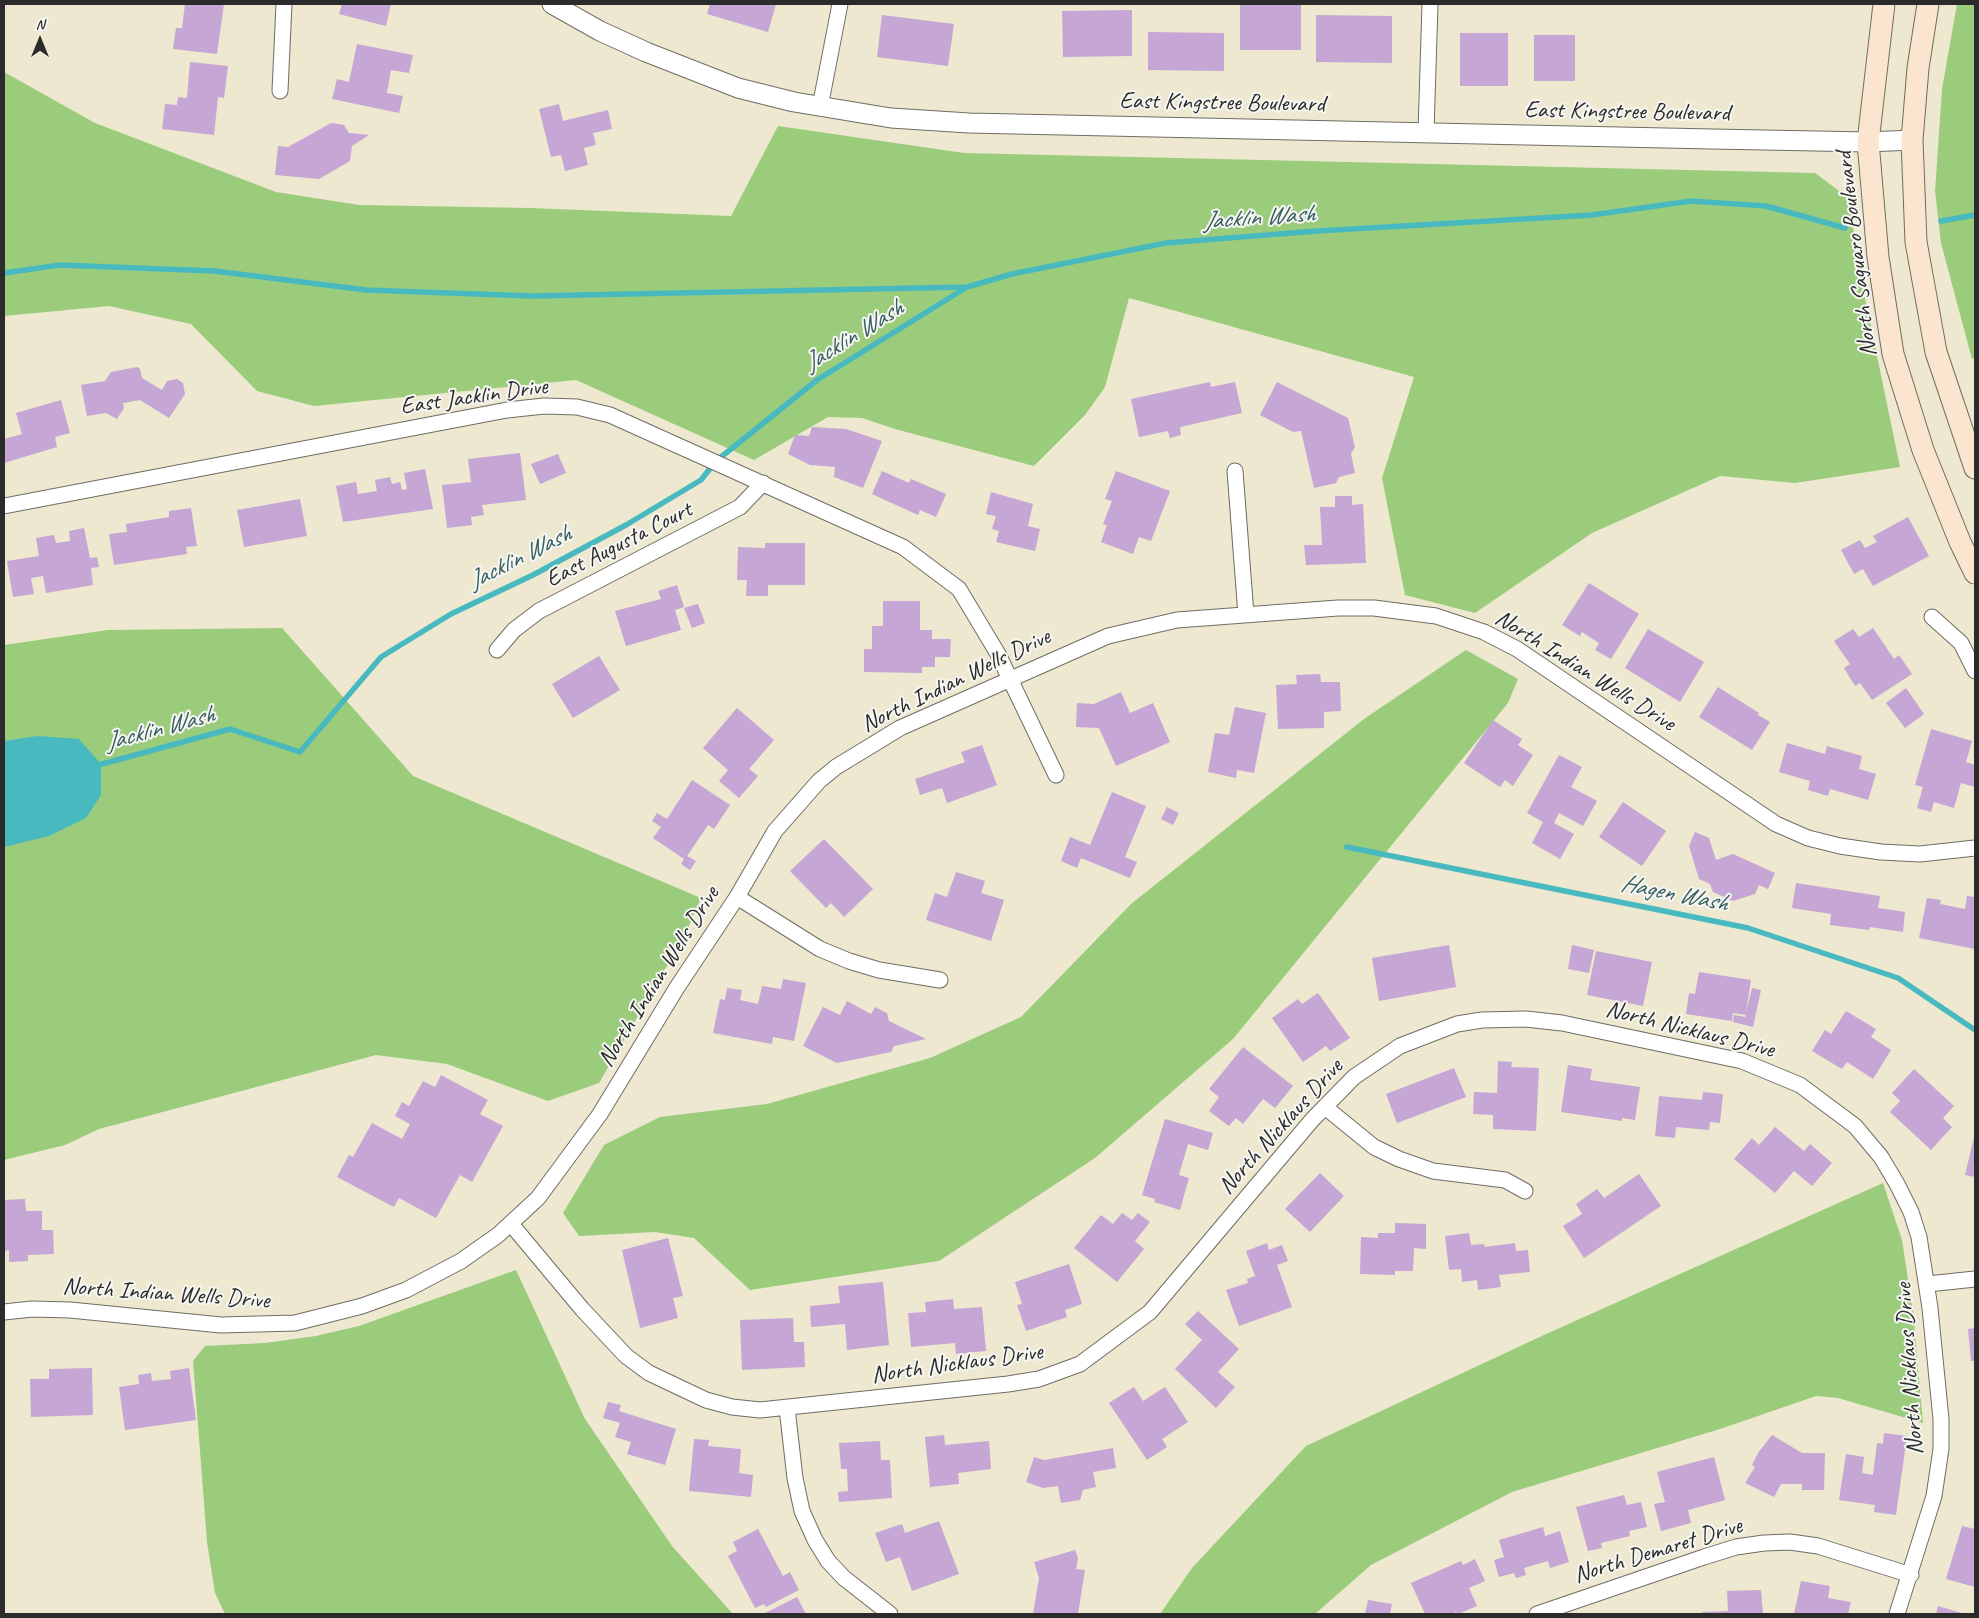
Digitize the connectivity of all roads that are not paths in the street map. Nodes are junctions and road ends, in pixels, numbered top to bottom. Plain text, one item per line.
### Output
1 (284, 4) edge
2 (552, 4) edge
3 (840, 4) edge
4 (1430, 4) edge
5 (1884, 4) edge
6 (1928, 4) edge
7 (280, 91) dead end
8 (820, 108) junction
9 (1426, 132) junction
10 (1912, 140) junction
11 (1868, 142) junction
12 (1975, 468) edge
13 (1235, 472) dead end
14 (764, 483) junction
15 (4, 506) edge
16 (1975, 573) edge
17 (1246, 615) junction
18 (1932, 617) dead end
19 (497, 650) dead end
20 (1975, 671) edge
21 (1010, 680) junction
22 (1056, 776) dead end
23 (1975, 848) edge
24 (737, 897) junction
25 (940, 980) dead end
26 (1325, 1107) junction
27 (1526, 1191) dead end
28 (511, 1224) junction
29 (1975, 1279) edge
30 (1928, 1284) junction
31 (4, 1312) edge
32 (788, 1408) junction
33 (1911, 1575) junction
34 (890, 1614) edge
35 (1537, 1614) edge
36 (1897, 1614) edge

1 - 7 street
2 - 8 street, East Kingstree Boulevard
3 - 8 street
4 - 9 street
5 - 11 main road, North Saguaro Boulevard
6 - 10 main road
8 - 9 street, East Kingstree Boulevard
9 - 11 street, East Kingstree Boulevard
10 - 11 street, East Kingstree Boulevard
10 - 12 main road
11 - 16 main road, North Saguaro Boulevard
13 - 17 street
14 - 15 street, East Jacklin Drive
14 - 19 street, East Augusta Court
14 - 21 street, East Jacklin Drive
17 - 21 street, North Indian Wells Drive
17 - 23 street, North Indian Wells Drive
18 - 20 street
21 - 22 street, East Jacklin Drive
21 - 24 street, North Indian Wells Drive
24 - 25 street
24 - 28 street, North Indian Wells Drive
26 - 27 street
26 - 30 street, North Nicklaus Drive
26 - 32 street, North Nicklaus Drive
28 - 31 street, North Indian Wells Drive
28 - 32 street, North Nicklaus Drive
29 - 30 street
30 - 33 street, North Nicklaus Drive
32 - 34 street
33 - 35 street, North Demaret Drive
33 - 36 street, North Nicklaus Drive

